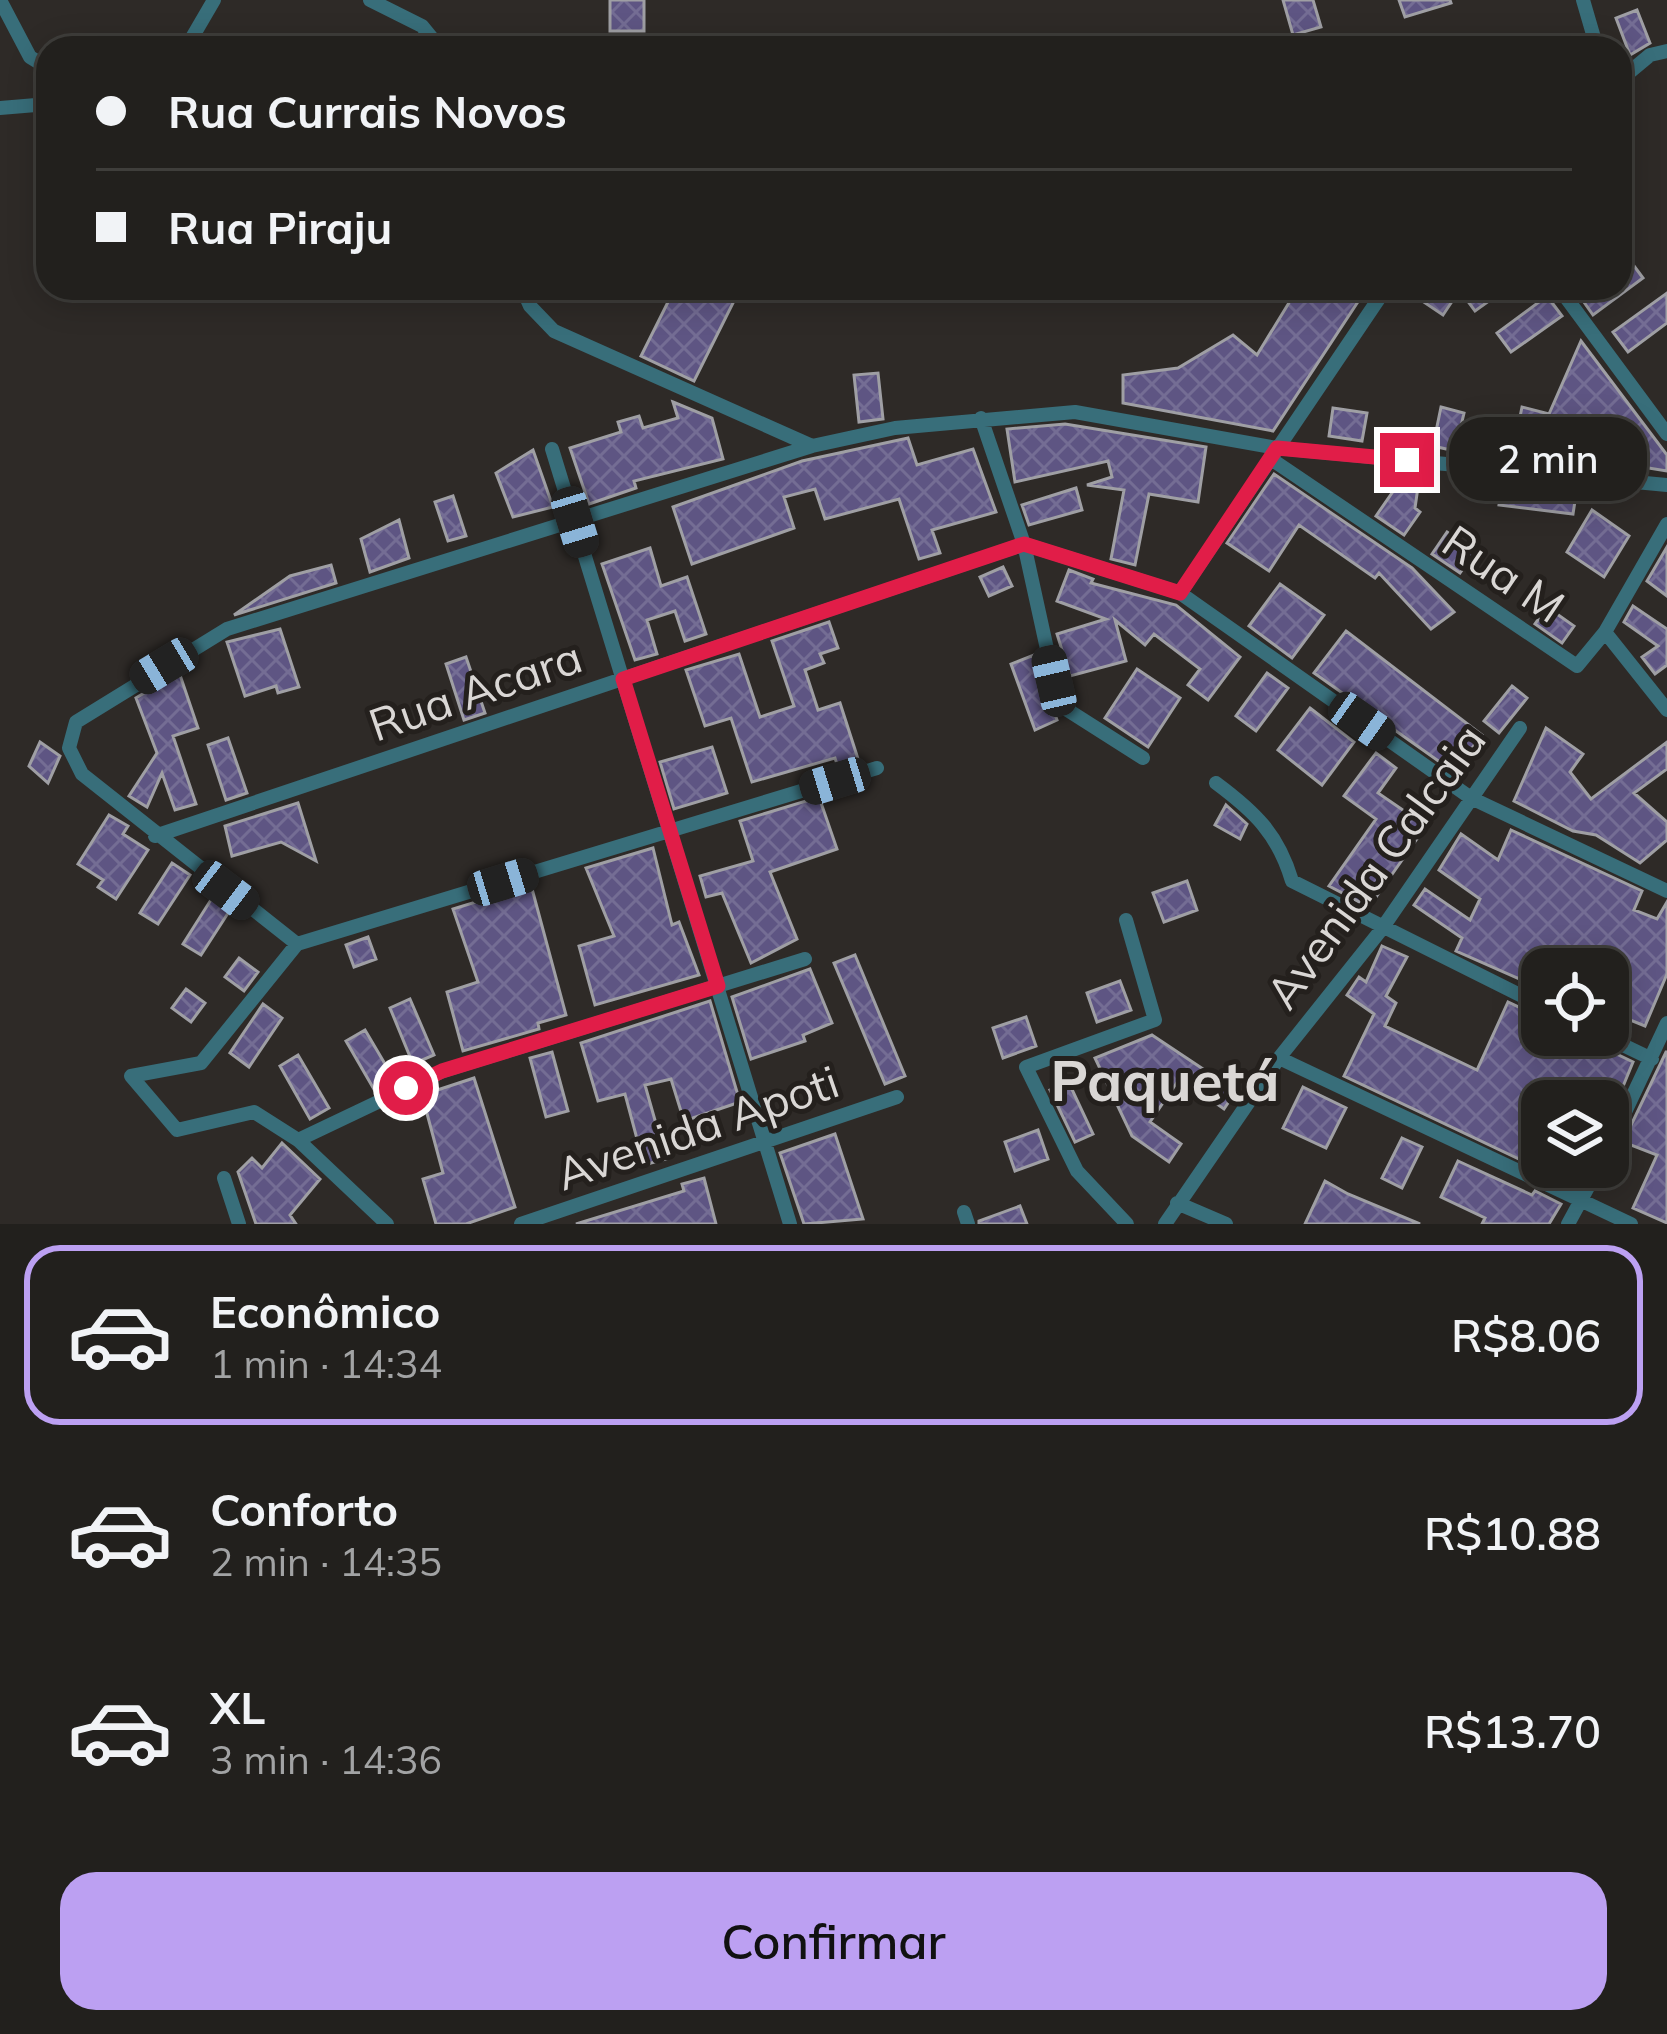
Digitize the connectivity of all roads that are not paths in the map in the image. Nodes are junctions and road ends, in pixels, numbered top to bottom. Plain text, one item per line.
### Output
1 (214, 0) edge
2 (370, 0) edge
3 (1583, 0) edge
4 (0, 1) edge
5 (193, 36) edge
6 (430, 36) edge
7 (1594, 36) edge
8 (1667, 51) edge
9 (36, 61) edge
10 (1632, 70) edge
11 (36, 105) edge
12 (0, 108) edge
13 (527, 300) edge
14 (1378, 300) edge
15 (1568, 300) edge
16 (981, 418) junction
17 (1667, 434) edge
18 (812, 446) junction
19 (552, 449) dead end
20 (1274, 454) junction
21 (1667, 485) edge
22 (575, 522) junction
23 (1667, 524) edge
24 (1024, 544) junction
25 (1180, 593) junction
26 (1606, 632) junction
27 (623, 679) junction
28 (1667, 710) edge
29 (1520, 728) dead end
30 (1143, 758) dead end
31 (877, 768) dead end
32 (1216, 783) dead end
33 (1471, 798) junction
34 (668, 832) junction
35 (154, 836) junction
36 (1667, 891) edge
37 (1126, 920) dead end
38 (1381, 930) junction
39 (297, 944) junction
40 (805, 959) dead end
41 (718, 986) junction
42 (1521, 996) edge
43 (1667, 1023) edge
44 (1629, 1048) edge
45 (1279, 1058) junction
46 (1652, 1059) junction
47 (897, 1097) dead end
48 (1629, 1106) edge
49 (298, 1141) junction
50 (766, 1145) junction
51 (224, 1178) dead end
52 (1588, 1188) edge
53 (1582, 1201) junction
54 (1177, 1203) junction
55 (239, 1224) edge
56 (387, 1224) edge
57 (520, 1224) edge
58 (790, 1224) edge
59 (1127, 1224) edge
60 (1165, 1224) edge
61 (1226, 1224) edge
62 (1568, 1224) edge
63 (1631, 1224) edge

1 - 5 street
2 - 6 street
3 - 7 street
4 - 9 street
8 - 10 street
11 - 12 street
13 - 18 street
14 - 20 street
15 - 17 street
16 - 18 street
16 - 20 street
16 - 24 street
18 - 22 street
19 - 22 street
20 - 21 street
20 - 25 street
20 - 26 street, Rua M
22 - 27 street
22 - 35 street
23 - 26 street
24 - 25 street
24 - 27 street, Rua Acara
24 - 30 street
25 - 33 street
26 - 28 street
27 - 34 street
27 - 35 street, Rua Acara
29 - 33 street, Avenida Calcaia
31 - 34 street
32 - 38 street
33 - 36 street
33 - 38 street, Avenida Calcaia
34 - 39 street
34 - 41 street
35 - 39 street
37 - 59 street
38 - 42 street
38 - 45 street, Avenida Calcaia
39 - 49 street
40 - 41 street
41 - 49 street
41 - 50 street
43 - 46 street
44 - 46 street
45 - 53 street
45 - 54 street, Avenida Calcaia
46 - 48 street
47 - 50 street, Avenida Apoti
49 - 56 street
50 - 57 street, Avenida Apoti
50 - 58 street
51 - 55 street
52 - 53 street
53 - 62 street
53 - 63 street
54 - 60 street, Avenida Calcaia
54 - 61 street

